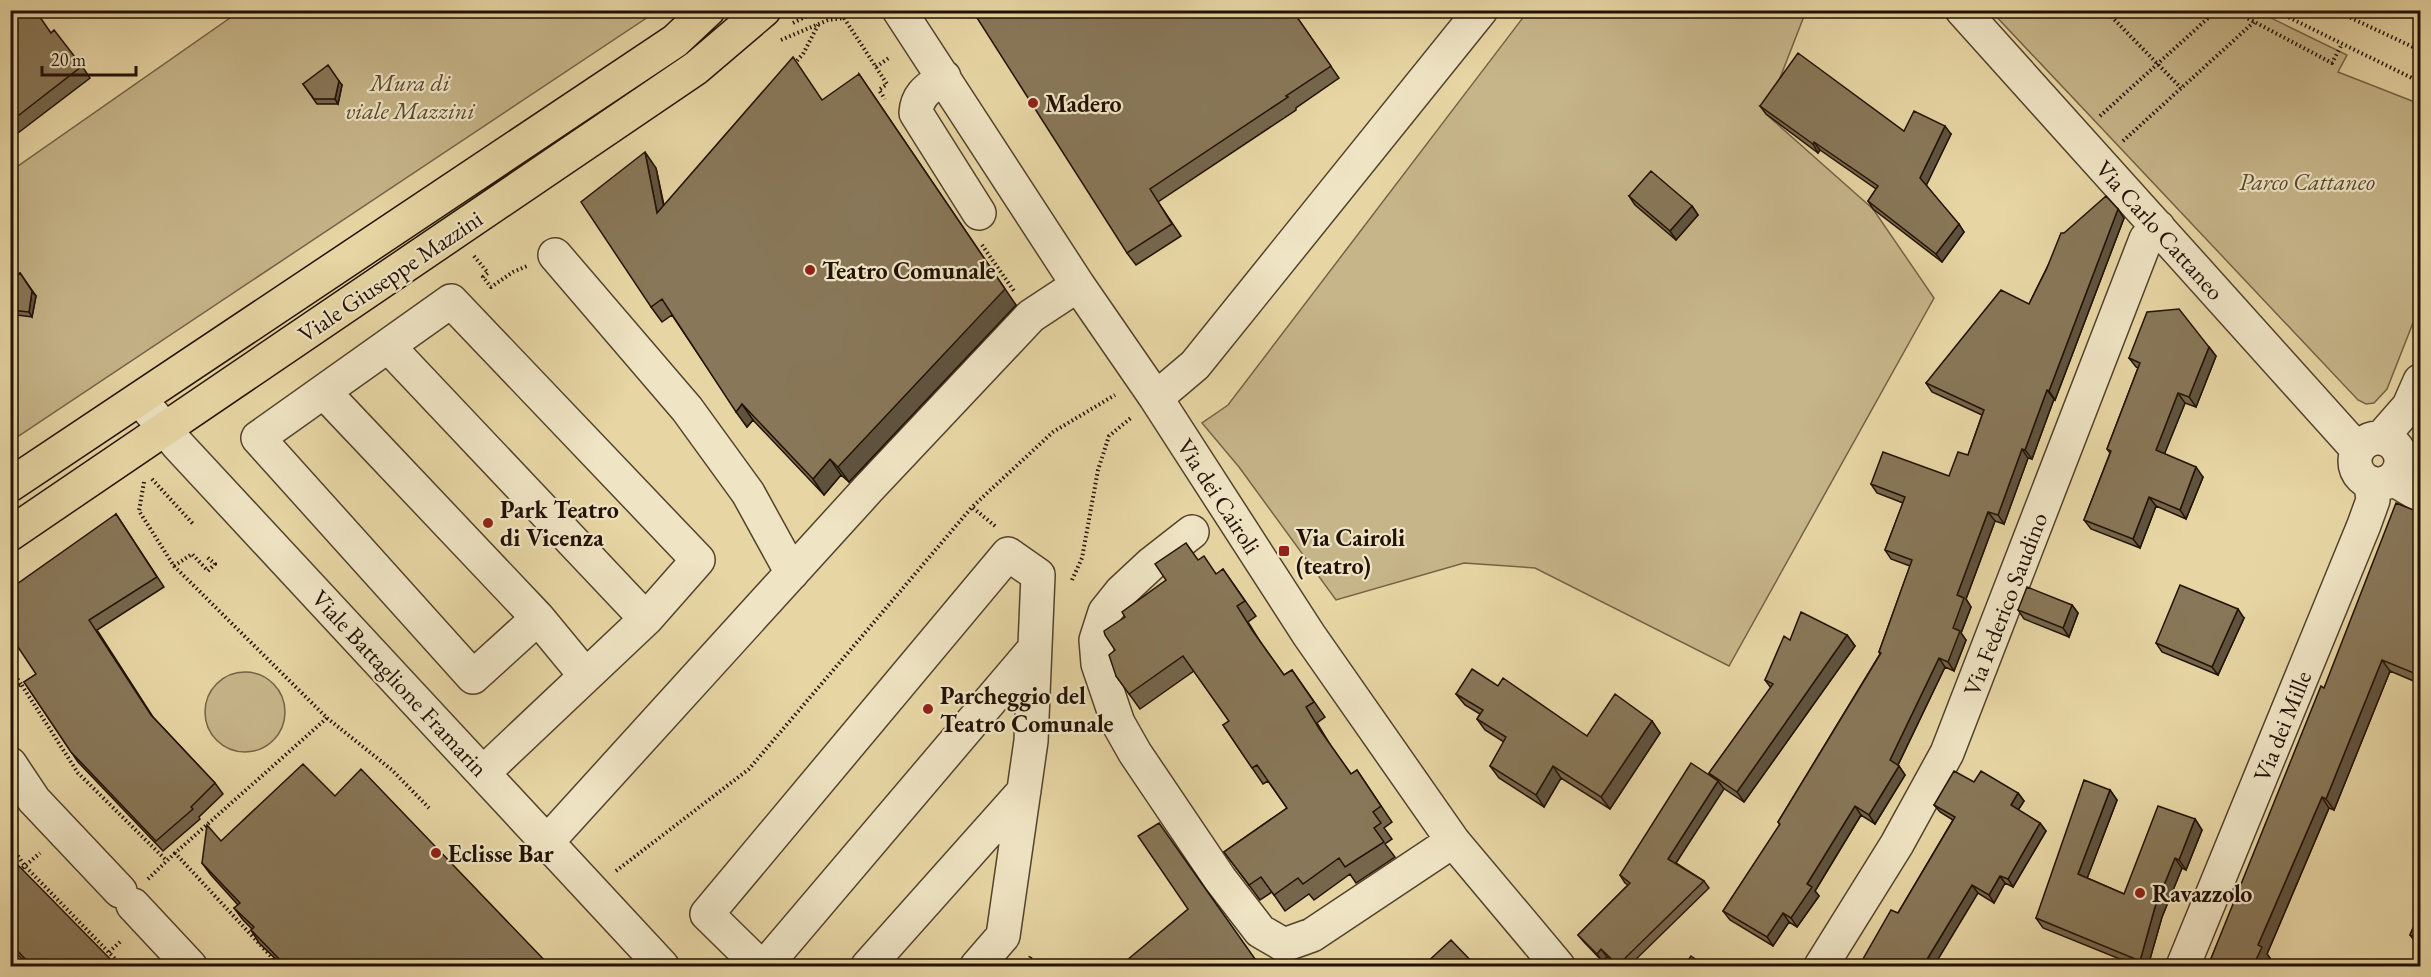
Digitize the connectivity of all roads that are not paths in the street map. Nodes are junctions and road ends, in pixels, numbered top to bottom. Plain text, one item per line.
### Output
1 (708, 10) edge
2 (764, 10) edge
3 (899, 10) edge
4 (1481, 10) edge
5 (1962, 10) edge
6 (944, 78) junction
7 (979, 213) dead end
8 (2158, 227) junction
9 (555, 255) dead end
10 (1078, 285) junction
11 (388, 346) junction
12 (2421, 381) edge
13 (324, 392) junction
14 (1156, 398) junction
15 (140, 399) junction
16 (165, 429) junction
17 (2369, 443) junction
18 (10, 485) edge
19 (2395, 486) edge
20 (1192, 532) dead end
21 (10, 534) edge
22 (792, 573) junction
23 (538, 618) junction
24 (646, 618) junction
25 (1035, 648) junction
26 (585, 675) junction
27 (10, 764) edge
28 (483, 772) junction
29 (1024, 791) junction
30 (547, 842) junction
31 (1453, 842) junction
32 (190, 966) edge
33 (662, 966) edge
34 (760, 966) edge
35 (765, 966) edge
36 (868, 966) edge
37 (977, 966) edge
38 (1558, 966) edge
39 (1821, 966) edge
40 (2183, 966) edge

1 - 15 main road, Viale Giuseppe Mazzini
2 - 16 main road, Viale Giuseppe Mazzini
3 - 6 street, Via dei Cairoli
4 - 14 street
5 - 8 street, Via Carlo Cattaneo
6 - 7 street
6 - 10 street, Via dei Cairoli
8 - 17 street, Via Carlo Cattaneo
8 - 39 street, Via Federico Saudino
9 - 22 street
10 - 14 street, Via dei Cairoli
10 - 22 street
11 - 13 street
11 - 24 street
11 - 24 street
12 - 17 street
13 - 23 street
13 - 23 street
14 - 31 street, Via dei Cairoli
15 - 16 street, Viale Battaglione Framarin
15 - 18 main road, Viale Giuseppe Mazzini
16 - 21 main road, Viale Giuseppe Mazzini
16 - 28 street, Viale Battaglione Framarin
17 - 19 street
19 - 40 street, Via dei Mille
20 - 31 street
22 - 30 street
23 - 26 street
24 - 26 street
25 - 29 street
25 - 34 street
25 - 35 street
26 - 28 street
27 - 32 street
28 - 30 street, Viale Battaglione Framarin
29 - 36 street
29 - 37 street
30 - 33 street, Viale Battaglione Framarin
31 - 38 street, Via dei Cairoli

